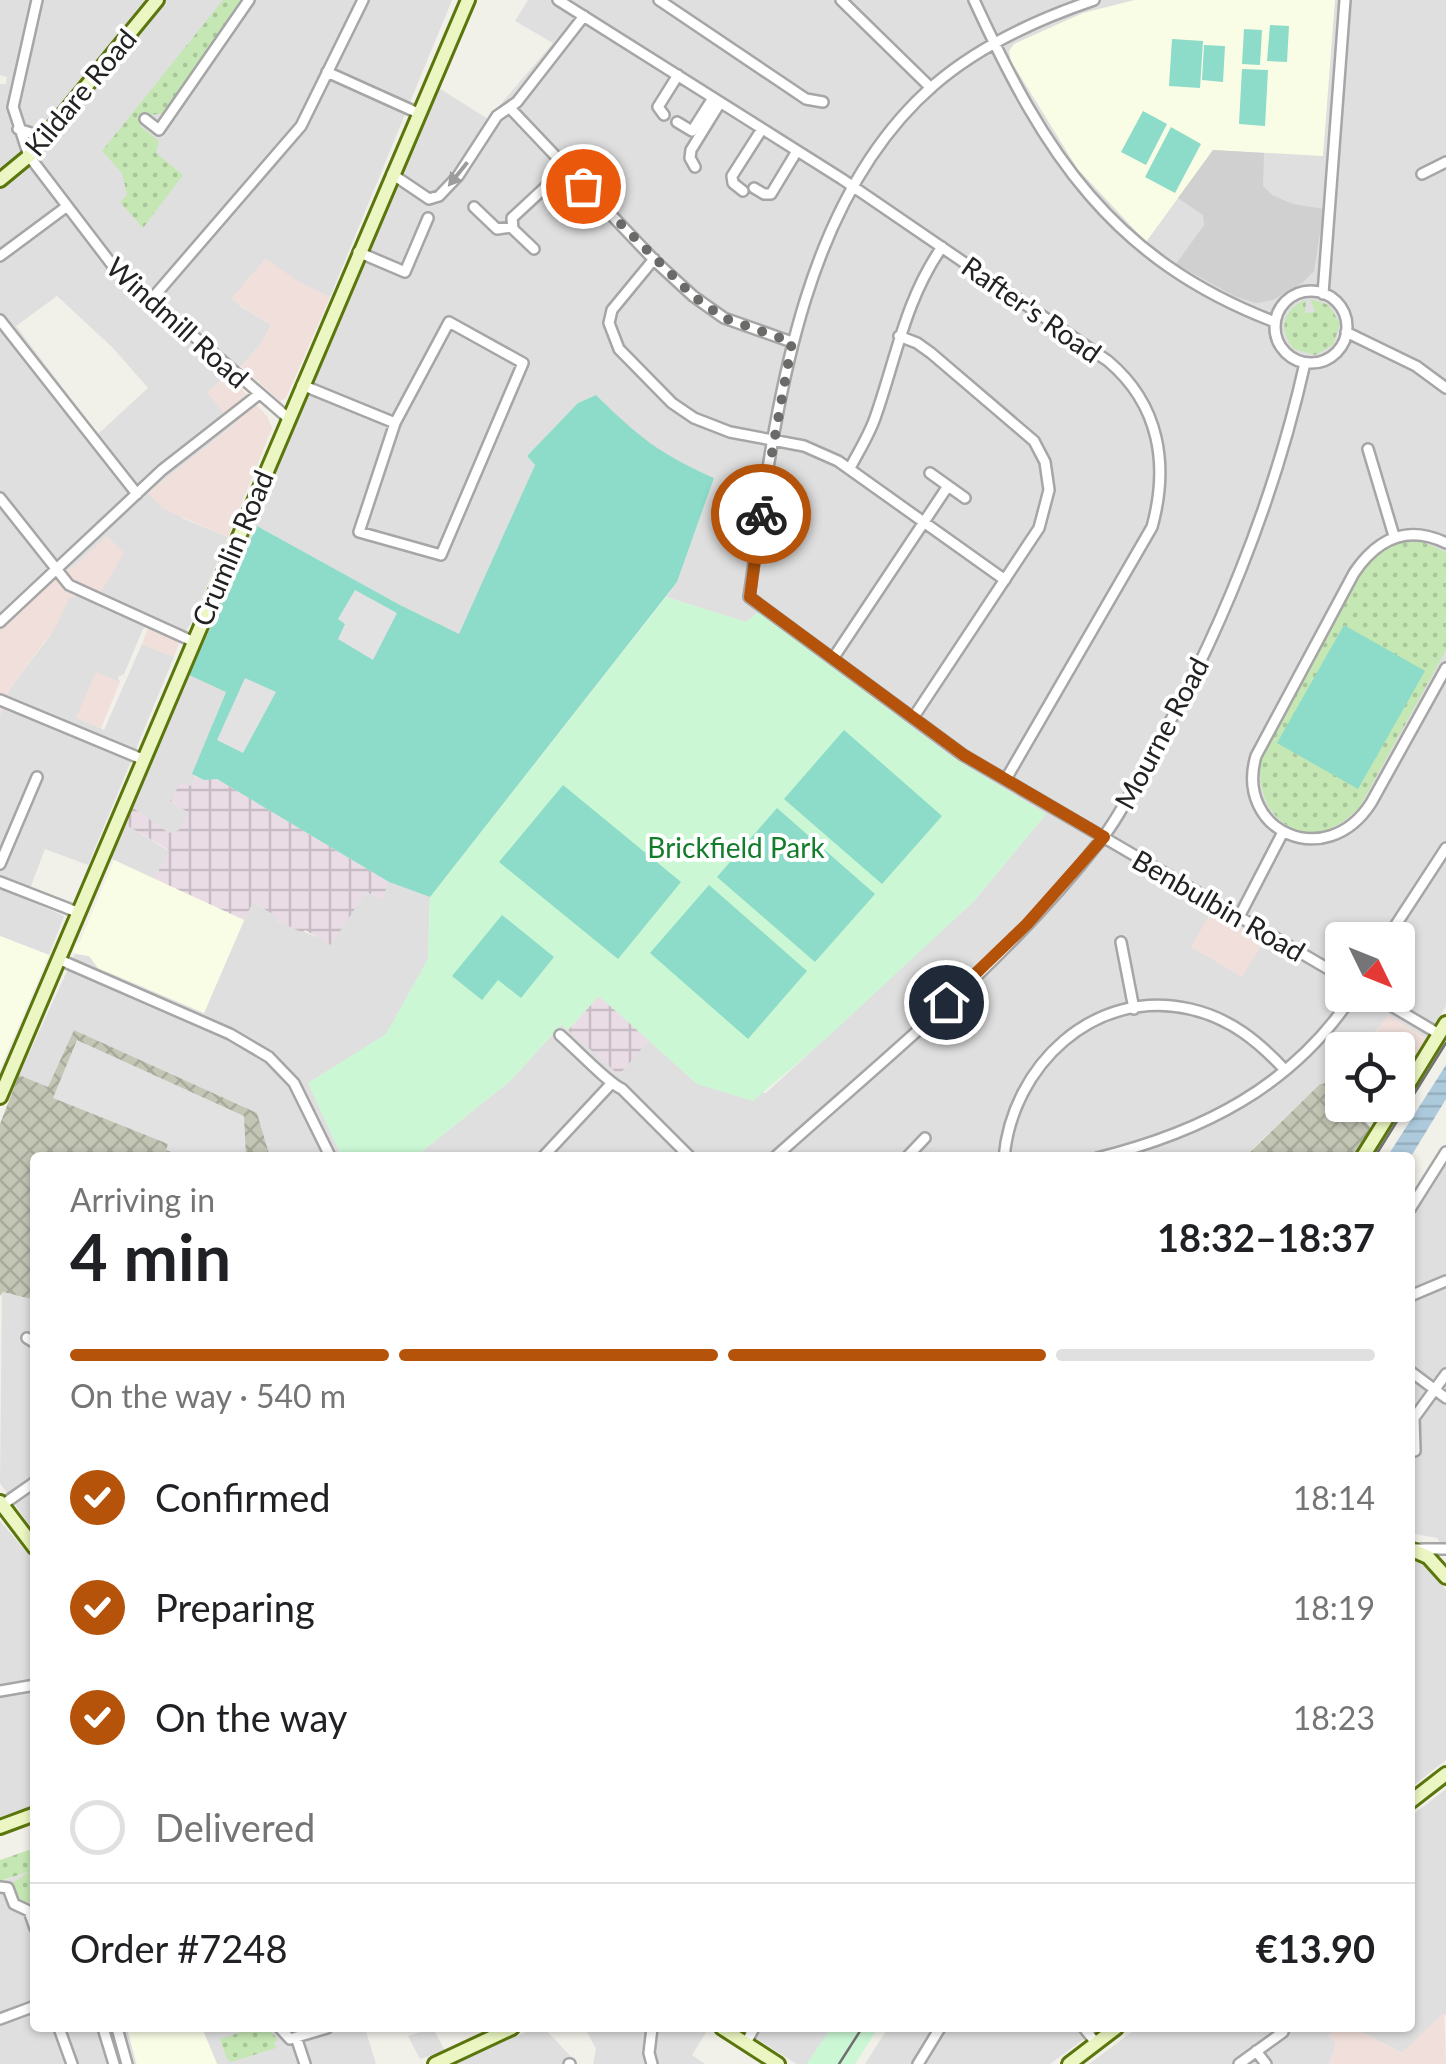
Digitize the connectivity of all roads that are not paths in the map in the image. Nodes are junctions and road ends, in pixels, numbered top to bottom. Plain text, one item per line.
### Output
1 (37, 0) edge
2 (157, 0) edge
3 (249, 0) edge
4 (363, 0) edge
5 (468, 0) edge
6 (558, 0) edge
7 (659, 0) edge
8 (841, 0) edge
9 (974, 0) edge
10 (1094, 0) edge
11 (1346, 0) edge
12 (584, 16) junction
13 (994, 44) junction
14 (327, 72) junction
15 (678, 76) junction
16 (931, 88) junction
17 (716, 100) junction
18 (823, 102) dead end
19 (510, 108) junction
20 (418, 113) junction
21 (664, 116) dead end
22 (145, 119) dead end
23 (676, 122) dead end
24 (762, 128) junction
25 (18, 130) junction
26 (44, 137) junction
27 (797, 151) junction
28 (29, 156) junction
29 (1446, 162) edge
30 (566, 168) junction
31 (694, 168) dead end
32 (392, 174) junction
33 (1422, 174) dead end
34 (0, 180) edge
35 (854, 187) junction
36 (66, 207) junction
37 (474, 207) dead end
38 (428, 218) dead end
39 (512, 226) junction
40 (942, 247) junction
41 (534, 249) dead end
42 (358, 252) junction
43 (0, 256) edge
44 (654, 260) junction
45 (1323, 294) junction
46 (150, 301) junction
47 (0, 320) edge
48 (1275, 322) junction
49 (1346, 332) junction
50 (899, 336) junction
51 (792, 342) junction
52 (1304, 362) junction
53 (302, 385) junction
54 (1446, 388) edge
55 (258, 395) junction
56 (288, 418) junction
57 (395, 423) junction
58 (772, 440) junction
59 (1368, 449) dead end
60 (850, 468) junction
61 (930, 473) dead end
62 (948, 486) junction
63 (136, 494) junction
64 (0, 498) edge
65 (965, 498) dead end
66 (924, 521) junction
67 (1394, 536) junction
68 (1445, 541) edge
69 (57, 570) junction
70 (1005, 580) junction
71 (0, 622) edge
72 (192, 641) junction
73 (834, 657) junction
74 (1446, 668) edge
75 (0, 700) edge
76 (913, 718) junction
77 (142, 759) junction
78 (38, 777) dead end
79 (1006, 779) junction
80 (1283, 832) junction
81 (1104, 837) junction
82 (1446, 848) edge
83 (0, 864) edge
84 (0, 882) edge
85 (77, 912) junction
86 (1238, 917) junction
87 (1398, 922) edge
88 (1122, 942) dead end
89 (58, 959) junction
90 (1325, 967) edge
91 (1134, 1008) junction
92 (1340, 1012) edge
93 (1408, 1012) edge
94 (1443, 1029) edge
95 (560, 1035) dead end
96 (1285, 1070) junction
97 (1415, 1073) edge
98 (610, 1085) junction
99 (0, 1097) edge
100 (1384, 1122) edge
101 (925, 1138) dead end
102 (328, 1152) edge
103 (548, 1152) edge
104 (685, 1152) edge
105 (781, 1152) edge
106 (912, 1152) edge
107 (1005, 1152) edge
108 (1121, 1152) edge
109 (1366, 1152) edge
110 (1446, 1152) edge
111 (1415, 1201) edge
112 (1446, 1282) edge
113 (1415, 1294) edge
114 (1446, 1374) edge
115 (1415, 1375) edge
116 (1434, 1389) junction
117 (1446, 1398) edge
118 (1415, 1417) edge
119 (30, 1485) edge
120 (1, 1504) edge
121 (30, 1542) edge
122 (1415, 1549) edge
123 (1446, 1549) edge
124 (1415, 1551) edge
125 (1445, 1574) edge
126 (30, 1685) edge
127 (0, 1691) edge
128 (1446, 1774) edge
129 (1415, 1798) edge
130 (30, 1816) edge
131 (0, 1826) edge
132 (0, 1886) edge
133 (30, 1915) edge
134 (30, 2008) edge
135 (0, 2019) edge
136 (60, 2032) edge
137 (104, 2032) edge
138 (119, 2032) edge
139 (285, 2032) edge
140 (313, 2032) edge
141 (505, 2032) edge
142 (652, 2032) edge
143 (728, 2032) edge
144 (752, 2032) edge
145 (938, 2032) edge
146 (1087, 2032) edge
147 (1111, 2032) edge
148 (1283, 2032) dead end
149 (293, 2038) junction
150 (746, 2043) junction
151 (1096, 2043) junction
152 (278, 2044) dead end
153 (1256, 2051) junction
154 (463, 2058) edge
155 (72, 2064) edge
156 (114, 2064) edge
157 (127, 2064) edge
158 (305, 2064) edge
159 (436, 2064) edge
160 (652, 2064) edge
161 (778, 2064) edge
162 (918, 2064) edge
163 (1069, 2064) edge
164 (1239, 2064) edge
165 (1266, 2064) edge

1 - 25 street, Windmill Road
2 - 26 main road, Kildare Road
3 - 22 street
4 - 14 street
5 - 20 main road, Crumlin Road
6 - 12 street, Rafter's Road
7 - 18 street
8 - 16 street
9 - 13 street
10 - 13 street
11 - 45 street
12 - 15 street, Rafter's Road
12 - 19 street
13 - 16 street
13 - 48 street
14 - 20 street
14 - 46 street
15 - 17 street, Rafter's Road
15 - 21 street
16 - 35 street
17 - 23 street
17 - 24 street, Rafter's Road
17 - 31 street
19 - 30 street
19 -> 32 street
20 - 32 main road, Crumlin Road
24 - 27 street, Rafter's Road
24 - 27 street
25 - 26 street
25 - 28 street, Windmill Road
26 - 28 main road, Kildare Road
27 - 35 street, Rafter's Road
28 - 34 main road, Kildare Road
28 - 36 street, Windmill Road
29 - 33 street
30 - 39 street
30 - 44 street
32 - 42 main road, Crumlin Road
35 - 40 street, Rafter's Road
35 - 51 street
36 - 43 street
36 - 46 street, Windmill Road
37 - 39 street
38 - 42 street
39 - 41 street
40 - 50 street
40 - 79 street, Rafter's Road
42 - 53 main road, Crumlin Road
44 - 51 street
44 - 58 street
45 - 48 street
45 - 49 street
46 - 55 street, Windmill Road
47 - 63 street
48 - 52 street
49 - 52 street
49 - 54 street
50 - 60 street
50 - 70 street
51 - 58 street
52 - 81 street, Mourne Road
53 - 56 main road, Crumlin Road
53 - 57 street
55 - 56 street, Windmill Road
55 - 63 street
56 - 72 main road, Crumlin Road
57 - 57 street
58 - 60 street
58 - 73 street, Benbulbin Road
59 - 67 street
60 - 66 street
61 - 62 street
62 - 65 street
62 - 66 street
63 - 69 street
64 - 69 street
66 - 70 street
66 - 73 street
67 - 68 street
67 - 80 street
69 - 71 street
69 - 72 street
70 - 76 street
72 - 77 main road, Crumlin Road
73 - 76 street, Benbulbin Road
74 - 80 street
75 - 77 street
76 - 79 street, Benbulbin Road
77 - 85 main road, Crumlin Road
78 - 83 street
79 - 81 street, Benbulbin Road
80 - 86 street
81 - 86 street, Benbulbin Road
81 - 105 street, Mourne Road
82 - 87 street
84 - 85 street
85 - 89 main road, Crumlin Road
86 - 90 street, Benbulbin Road
88 - 91 street
89 - 99 main road, Crumlin Road
89 - 102 street
91 - 96 street
91 - 107 street
92 - 96 street
93 - 94 street
94 - 97 main road
95 - 98 street
96 - 108 street
98 - 103 street
98 - 104 street
100 - 109 main road
101 - 106 street
110 - 111 street
112 - 113 street
114 - 116 street
115 - 116 street
116 - 117 street
116 - 118 street
119 - 120 street
120 - 121 main road
122 - 123 street
124 - 125 main road
126 - 127 street
128 - 129 main road
130 - 131 main road
132 - 133 street
134 - 135 street
136 - 155 street
137 - 156 street
138 - 157 street
139 - 149 street
140 - 149 street
141 - 154 main road
142 - 160 street
143 - 150 main road
144 - 150 street
145 - 162 street
146 - 151 street
147 - 151 main road
148 - 153 street
149 - 152 street
149 - 158 street
150 - 161 main road
151 - 163 main road
153 - 164 street
153 - 165 street
154 - 159 main road

